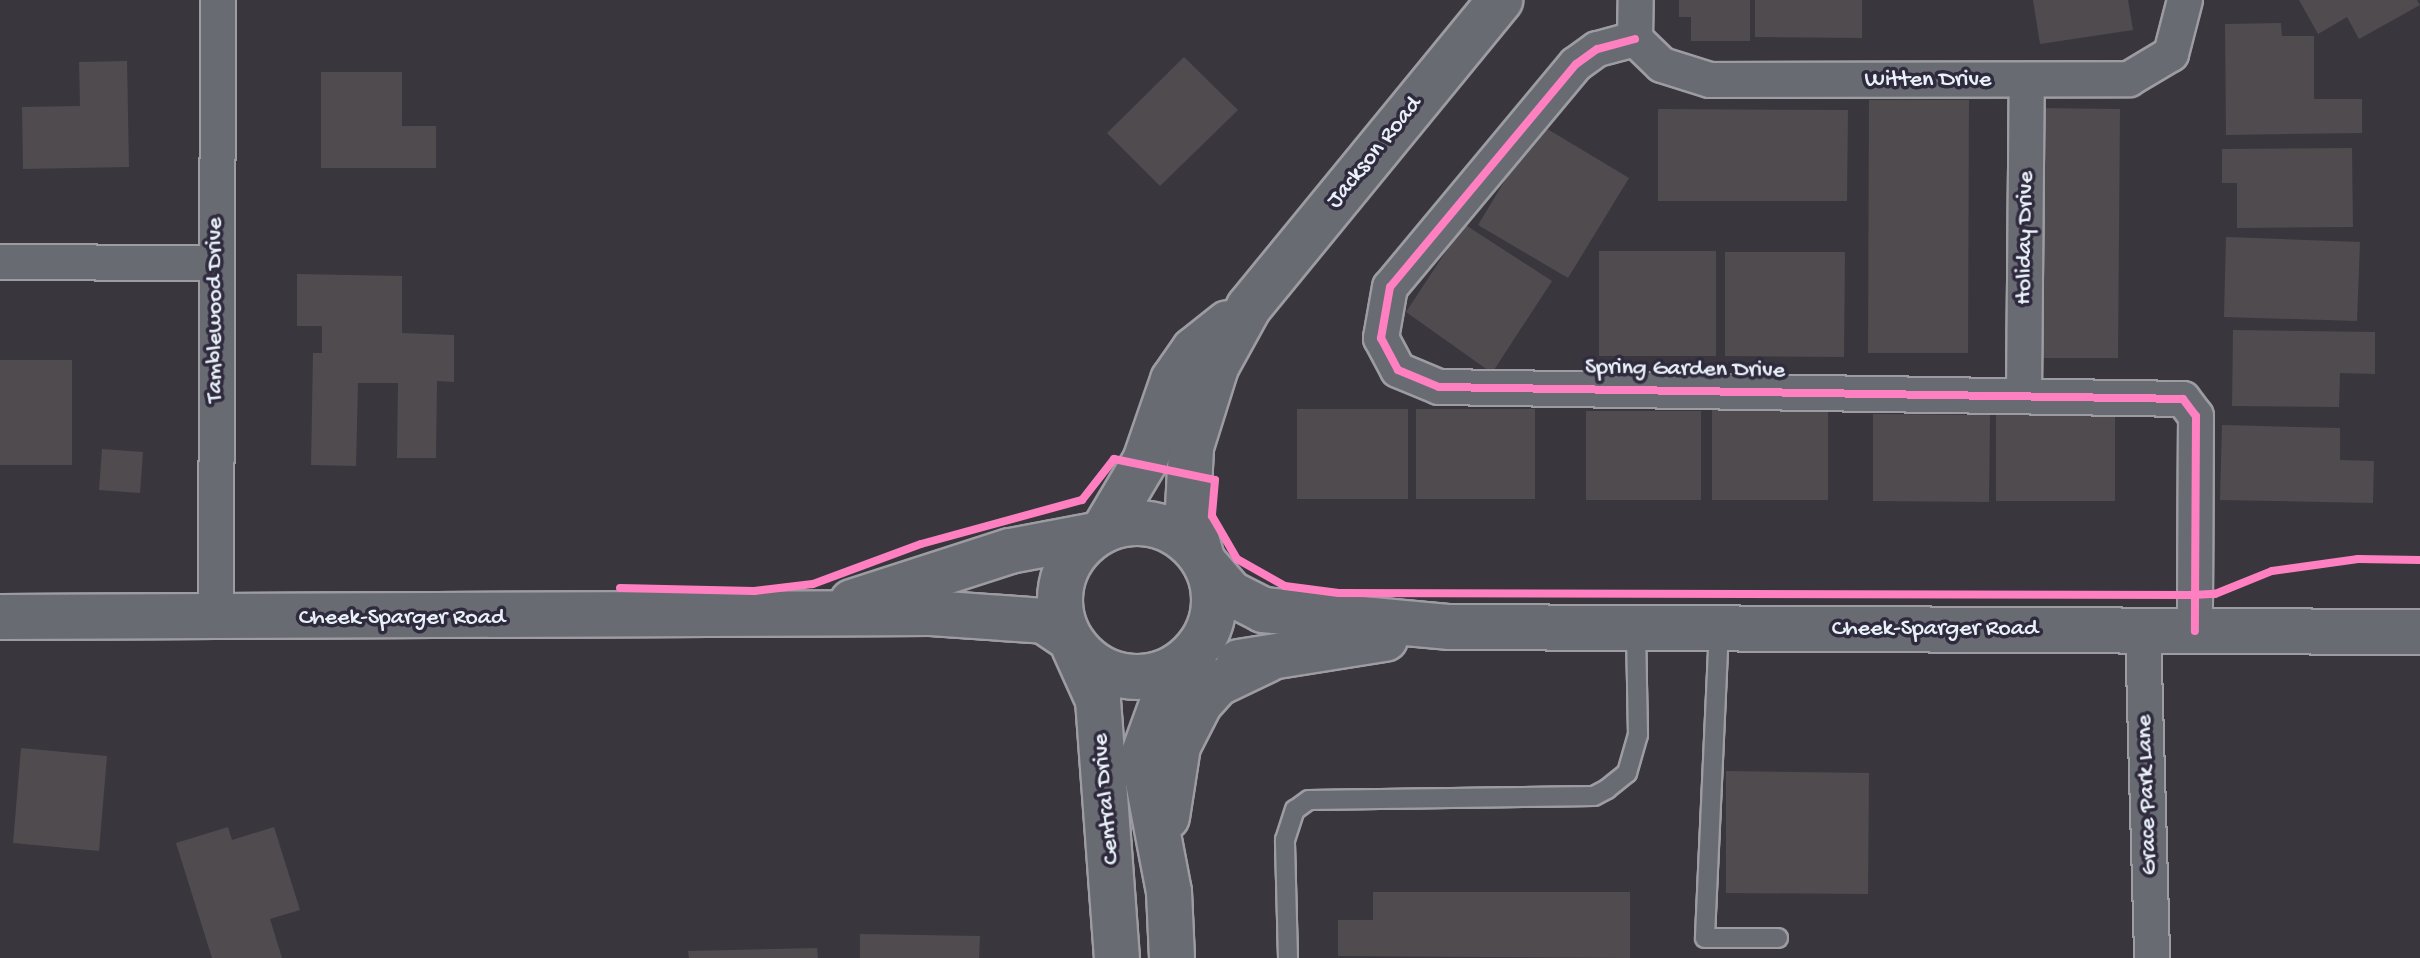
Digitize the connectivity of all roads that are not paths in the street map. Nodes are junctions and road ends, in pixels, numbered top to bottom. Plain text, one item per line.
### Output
1 (218, 0) edge
2 (1500, 0) edge
3 (1636, 0) edge
4 (2185, 0) edge
5 (1635, 39) junction
6 (2027, 82) junction
7 (0, 262) edge
8 (216, 263) junction
9 (1249, 307) junction
10 (2024, 395) junction
11 (1100, 532) junction
12 (1204, 560) junction
13 (0, 617) edge
14 (804, 618) junction
15 (216, 619) junction
16 (1450, 627) junction
17 (1636, 628) junction
18 (1719, 628) junction
19 (2143, 631) junction
20 (2195, 631) junction
21 (2420, 632) edge
22 (1071, 641) junction
23 (1267, 660) junction
24 (1176, 667) junction
25 (1169, 892) junction
26 (1778, 938) dead end
27 (1117, 958) edge
28 (1172, 958) edge
29 (1288, 958) edge
30 (2152, 958) edge

1 - 8 street, Tamblewood Drive
2 - 9 main road, Jackson Road
3 - 5 street
4 - 6 street, Witten Drive
5 - 6 street, Witten Drive
5 - 10 street, Spring Garden Drive
6 - 10 street, Holiday Drive
7 - 8 street
8 - 15 street, Tamblewood Drive
9 - 11 main road, Jackson Road
9 - 12 main road, Jackson Road
10 - 20 street, Spring Garden Drive
11 - 12 main road
11 - 14 main road, Cheek-Sparger Road
11 - 22 main road
12 - 16 main road, Cheek-Sparger Road
12 - 24 main road
13 - 15 main road, Cheek-Sparger Road
14 - 15 main road, Cheek-Sparger Road
14 - 22 main road, Cheek-Sparger Road
16 - 17 main road, Cheek-Sparger Road
16 - 23 main road, Cheek-Sparger Road
17 - 18 main road, Cheek-Sparger Road
17 - 29 lane
18 - 19 main road, Cheek-Sparger Road
18 - 26 lane
19 - 20 main road, Cheek-Sparger Road
19 - 30 street, Grace Park Lane
20 - 21 main road, Cheek-Sparger Road
22 - 24 main road
22 - 27 main road, Central Drive
23 - 24 main road, Cheek-Sparger Road
23 - 25 main road
24 - 25 main road, Central Drive
25 - 28 main road, Central Drive

